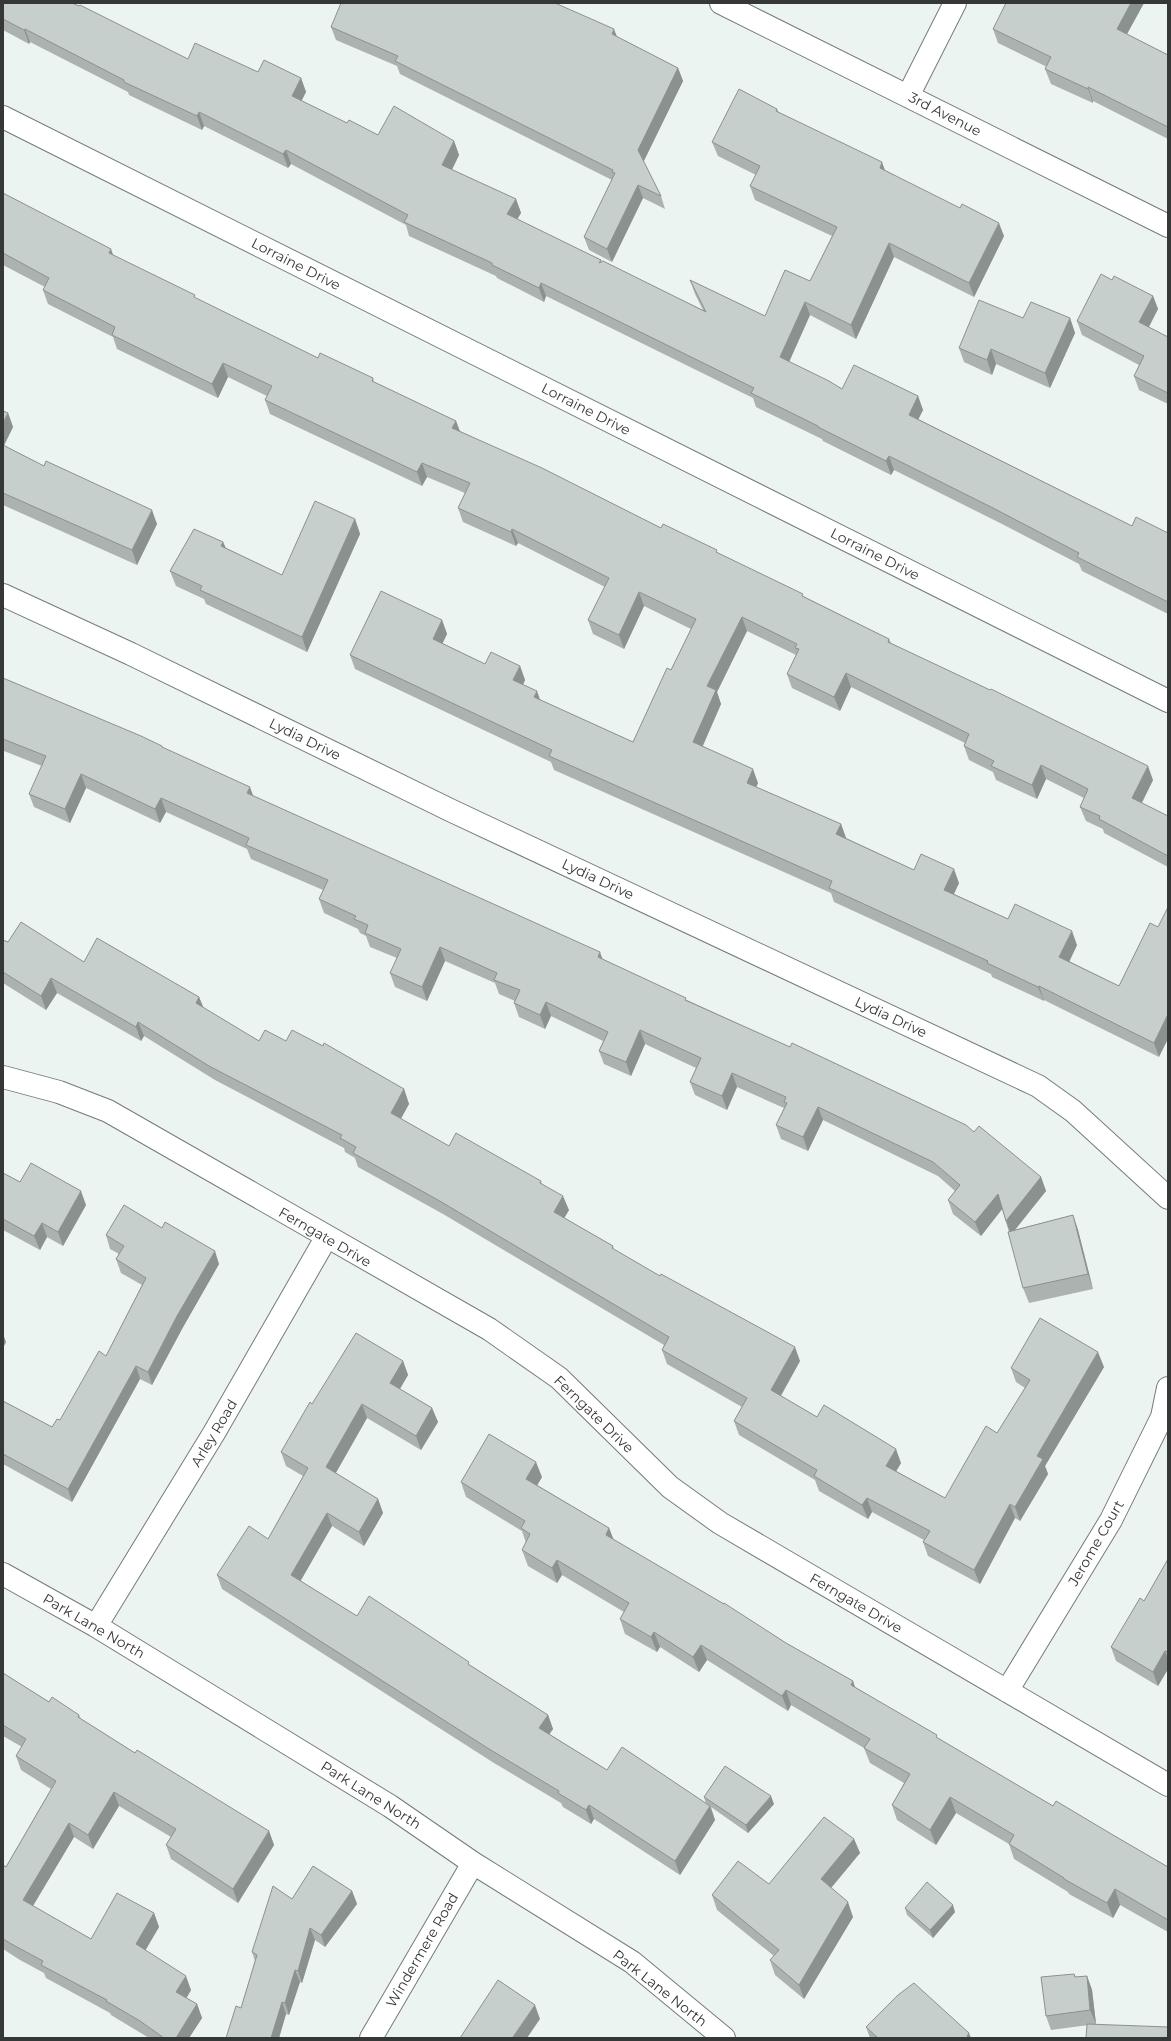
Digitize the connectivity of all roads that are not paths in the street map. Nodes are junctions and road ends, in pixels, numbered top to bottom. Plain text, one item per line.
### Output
1 (721, 3) edge
2 (955, 3) edge
3 (908, 96) junction
4 (3, 117) edge
5 (1168, 226) edge
6 (3, 595) edge
7 (1168, 701) edge
8 (3, 1077) edge
9 (1168, 1198) edge
10 (326, 1238) junction
11 (1168, 1388) edge
12 (3, 1574) edge
13 (96, 1626) junction
14 (1007, 1691) junction
15 (1168, 1785) edge
16 (473, 1863) junction
17 (371, 2038) edge
18 (724, 2038) edge

1 - 3 street, 3rd Avenue
2 - 3 street
3 - 5 street, 3rd Avenue
4 - 7 street, Lorraine Drive
6 - 9 street, Lydia Drive
8 - 10 street, Ferngate Drive
10 - 13 street, Arley Road
10 - 14 street, Ferngate Drive
11 - 14 street, Jerome Court
12 - 13 street, Park Lane North
13 - 16 street, Park Lane North
14 - 15 street, Ferngate Drive
16 - 17 street, Windermere Road
16 - 18 street, Park Lane North

